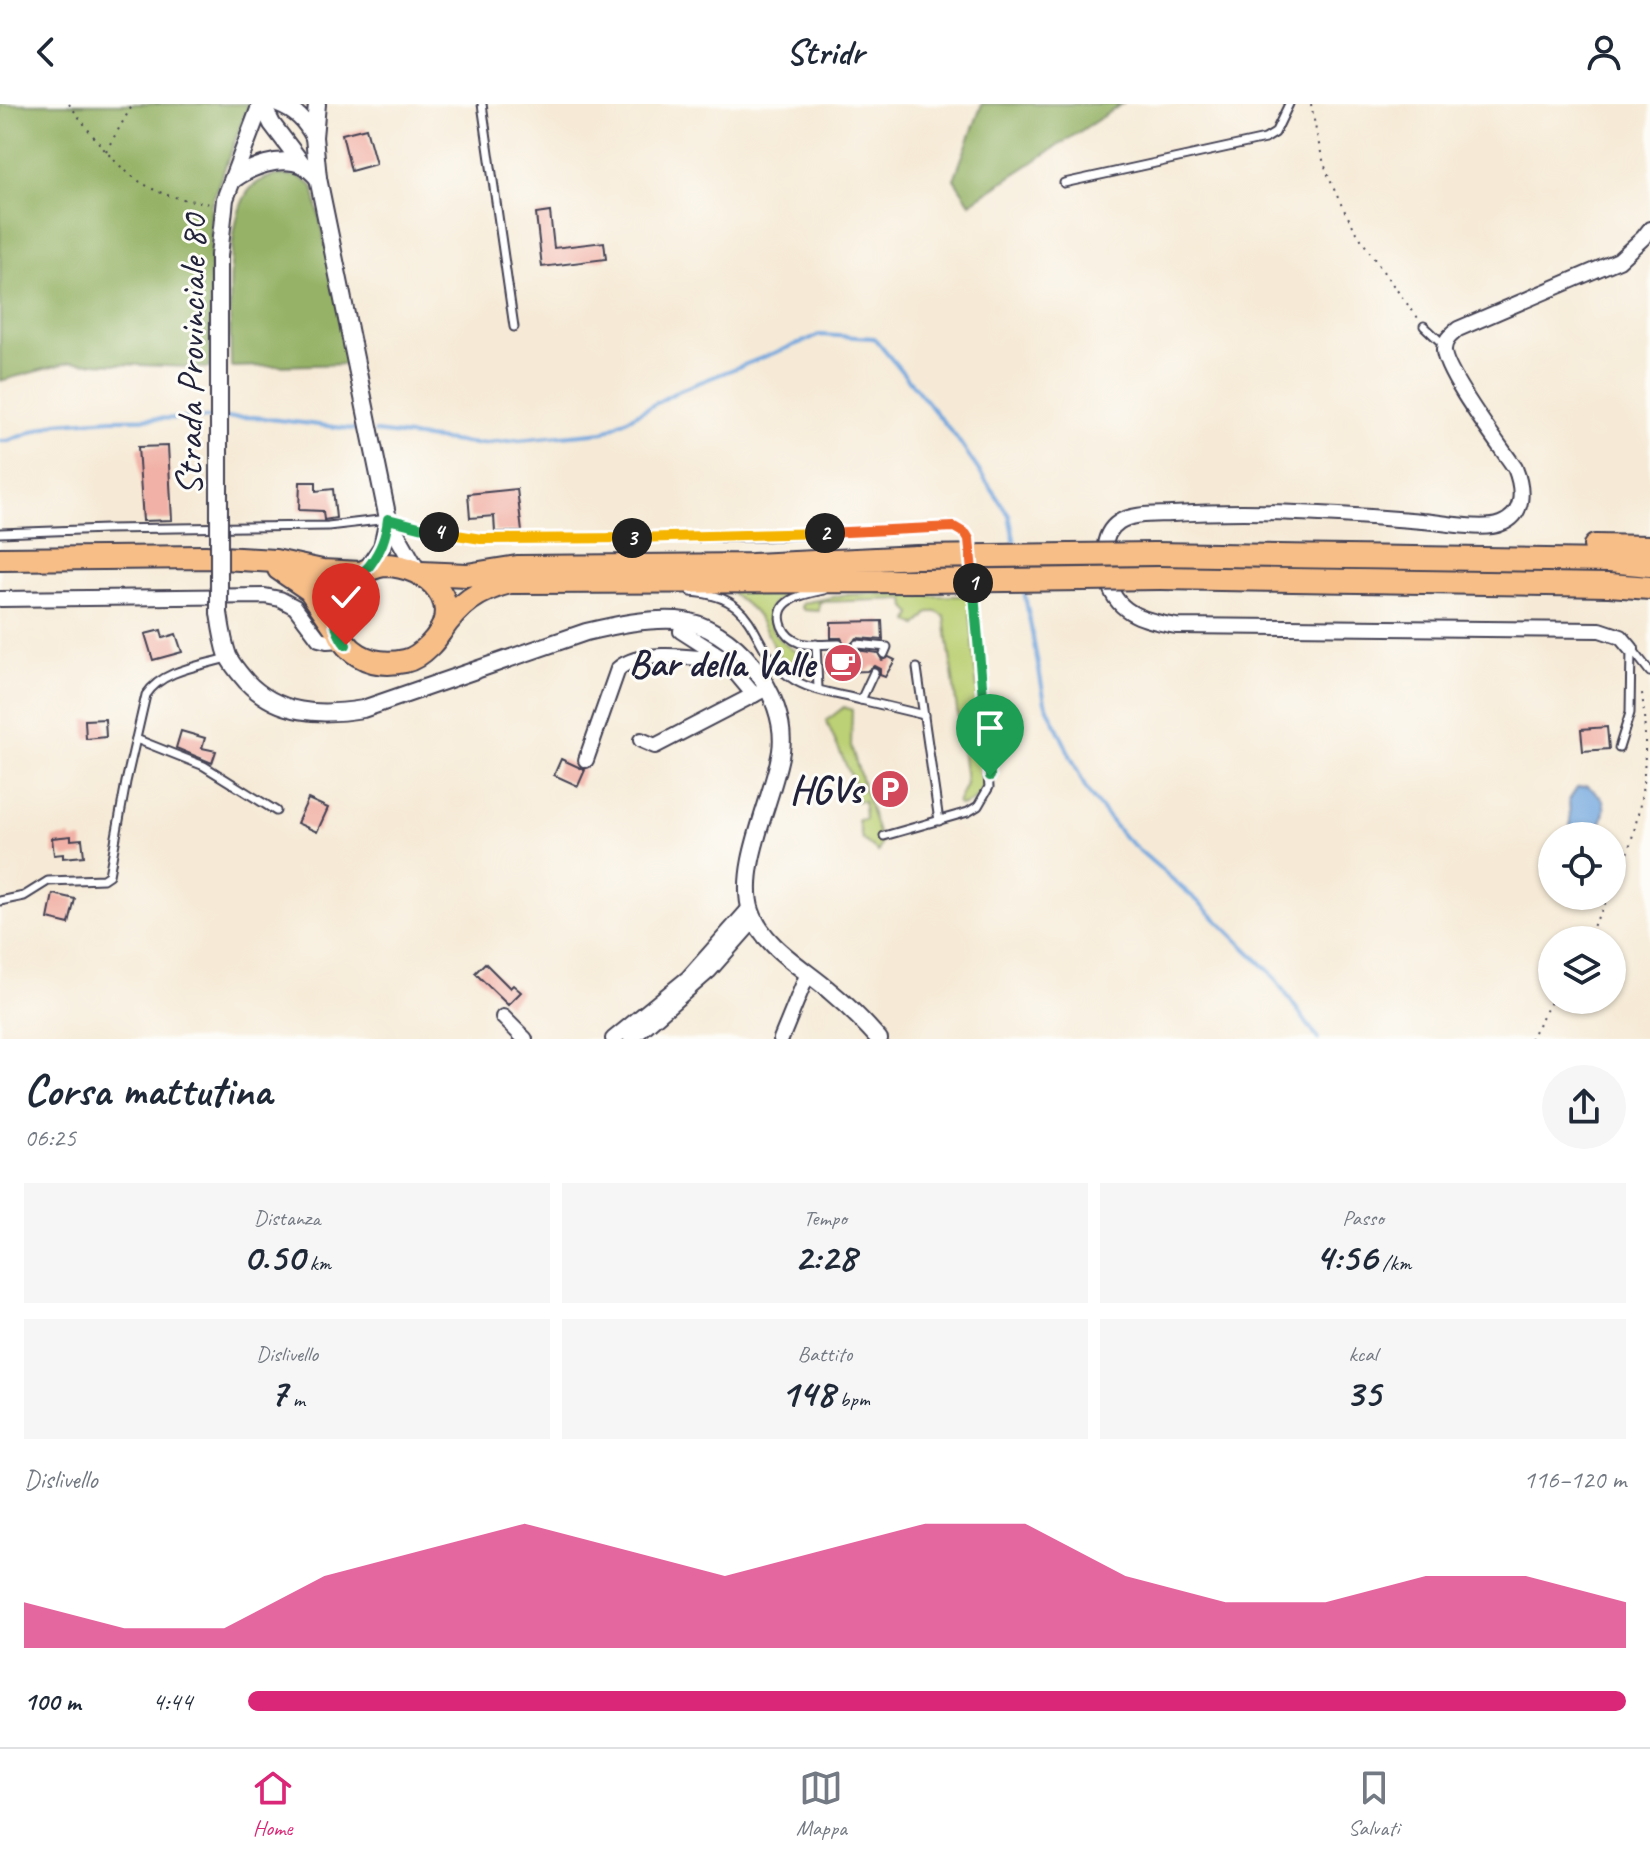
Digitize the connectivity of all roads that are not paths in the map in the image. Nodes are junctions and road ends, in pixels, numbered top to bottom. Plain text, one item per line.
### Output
1 (262, 104) edge
2 (278, 104) edge
3 (317, 104) edge
4 (482, 104) edge
5 (1289, 104) edge
6 (314, 137) junction
7 (303, 165) junction
8 (318, 178) junction
9 (233, 180) junction
10 (1064, 183) dead end
11 (1650, 229) edge
12 (1424, 326) road end
13 (514, 327) dead end
14 (1444, 345) junction
15 (388, 519) junction
16 (0, 533) edge
17 (1650, 547) edge
18 (1416, 558) junction
19 (0, 559) edge
20 (256, 559) junction
21 (1650, 565) edge
22 (364, 571) junction
23 (420, 573) junction
24 (921, 581) junction
25 (510, 582) junction
26 (1574, 585) junction
27 (1650, 588) edge
28 (643, 591) dead end
29 (674, 592) dead end
30 (1650, 595) edge
31 (0, 599) edge
32 (683, 621) junction
33 (440, 632) junction
34 (340, 637) junction
35 (816, 644) junction
36 (839, 644) dead end
37 (857, 644) dead end
38 (1631, 649) junction
39 (884, 654) dead end
40 (229, 658) junction
41 (725, 661) junction
42 (917, 668) dead end
43 (874, 672) dead end
44 (1650, 672) edge
45 (818, 688) junction
46 (760, 691) junction
47 (861, 700) junction
48 (924, 715) junction
49 (136, 739) junction
50 (641, 740) dead end
51 (1619, 748) dead end
52 (586, 760) dead end
53 (276, 811) dead end
54 (939, 821) junction
55 (884, 836) dead end
56 (0, 901) edge
57 (752, 914) junction
58 (808, 973) junction
59 (503, 1017) dead end
60 (874, 1037) edge
61 (525, 1039) edge
62 (613, 1039) edge
63 (631, 1039) edge
64 (781, 1039) edge

1 - 7 street
1 - 9 street, Strada Provinciale 80
2 - 6 street
3 - 6 street
4 - 13 lane
5 - 10 lane
6 - 8 street
7 - 8 street
7 - 9 street
8 - 15 street
9 - 40 street, Strada Provinciale 80, bridge
11 - 14 street
12 - 14 lane
14 - 38 street
15 - 16 lane
15 - 22 street
15 - 23 street
15 - 54 lane
17 - 18 main road
18 - 21 main road
18 - 23 main road, bridge
19 - 20 main road
20 - 22 main road
20 - 34 main road
22 - 23 main road
22 - 34 main road
23 - 33 main road
24 - 25 main road
24 - 26 main road, bridge
24 - 35 lane
25 - 28 lane
25 - 33 main road
26 - 27 main road
26 - 30 main road
29 - 45 lane
31 - 34 street
32 - 40 street
32 - 41 street
32 - 46 street
33 - 34 main road
35 - 36 lane
35 - 45 lane
37 - 39 lane
38 - 44 lane
38 - 51 lane
40 - 49 lane
41 - 46 street
41 - 52 street
42 - 48 lane
43 - 47 lane
45 - 47 lane
46 - 50 street
46 - 57 street
47 - 48 lane
48 - 54 lane
49 - 53 lane
49 - 56 lane
54 - 55 lane
57 - 58 street
57 - 62 street
57 - 63 street
58 - 60 street
58 - 64 street
59 - 61 street

